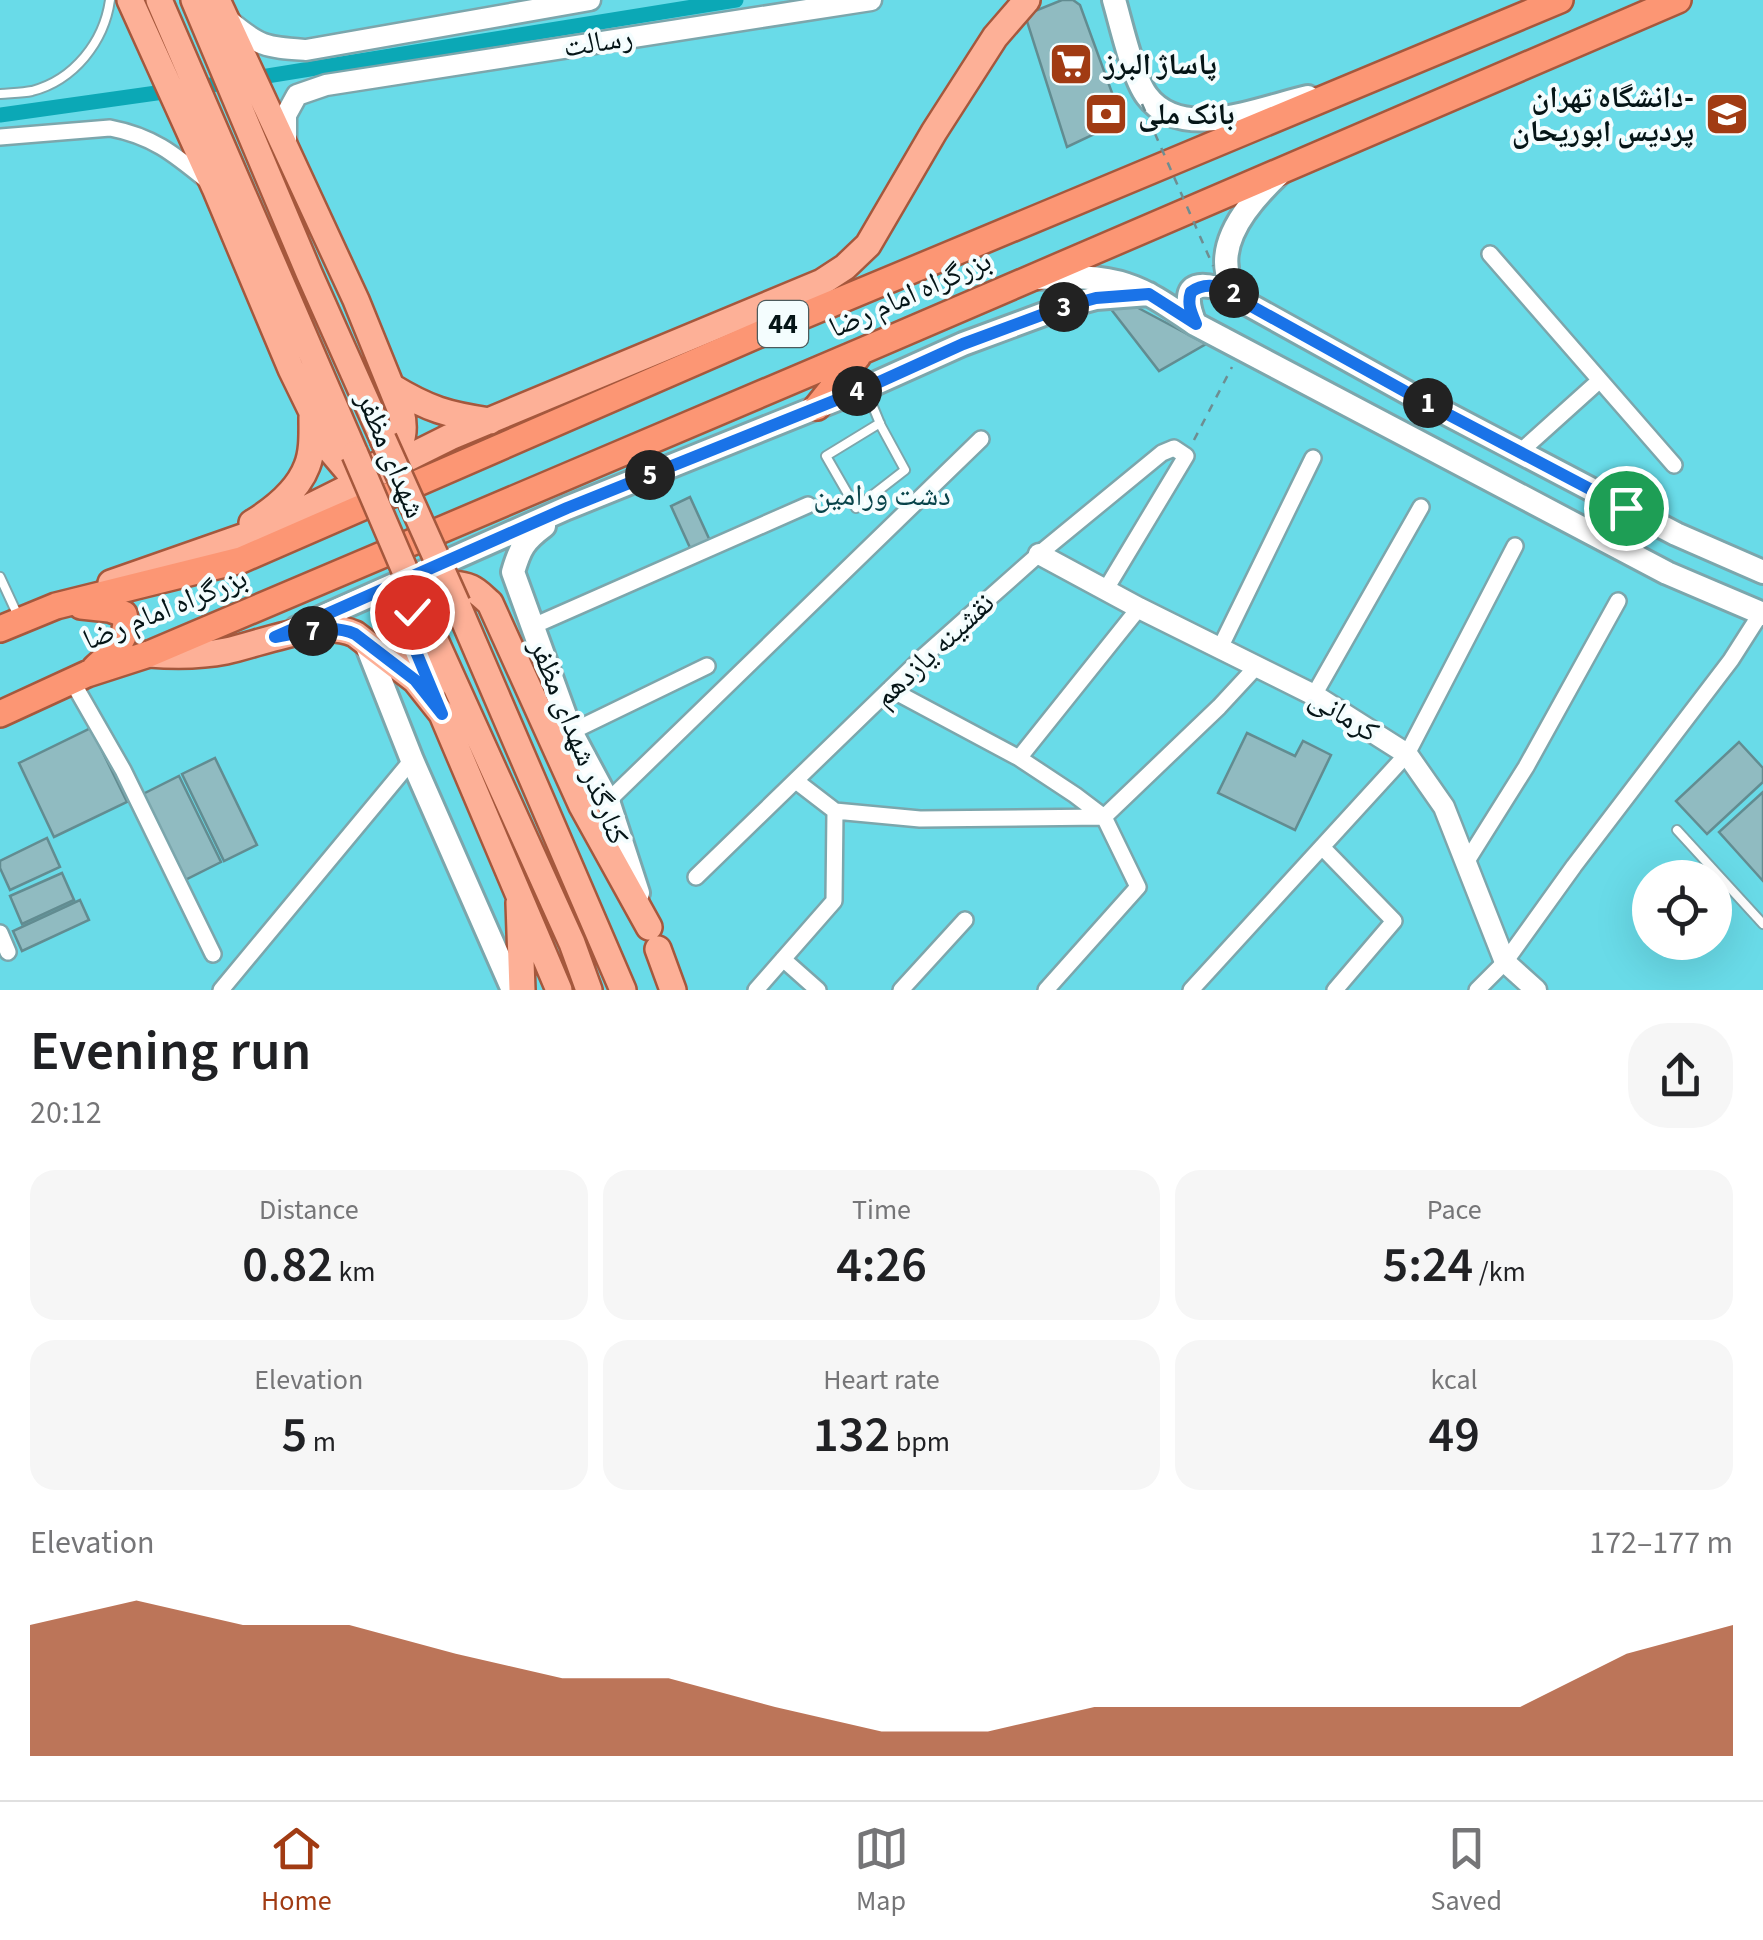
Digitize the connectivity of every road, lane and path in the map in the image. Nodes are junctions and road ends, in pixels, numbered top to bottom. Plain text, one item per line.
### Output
1 (110, 0) edge
2 (130, 0) edge
3 (158, 0) edge
4 (194, 0) edge
5 (590, 0) edge
6 (871, 0) edge
7 (1027, 0) edge
8 (1114, 0) edge
9 (1560, 0) edge
10 (1678, 0) edge
11 (223, 27) edge
12 (1341, 90) junction
13 (0, 94) edge
14 (1142, 104) dead end
15 (0, 137) edge
16 (286, 149) junction
17 (1284, 168) junction
18 (215, 188) junction
19 (1490, 254) dead end
20 (1213, 266) dead end
21 (1030, 278) junction
22 (1149, 294) junction
23 (1237, 294) junction
24 (1196, 324) junction
25 (1242, 348) junction
26 (862, 351) junction
27 (1600, 380) junction
28 (392, 387) junction
29 (866, 388) junction
30 (817, 407) junction
31 (312, 412) junction
32 (490, 421) junction
33 (880, 423) junction
34 (981, 440) dead end
35 (1520, 452) junction
36 (1186, 456) junction
37 (1313, 458) dead end
38 (1674, 464) dead end
39 (808, 505) dead end
40 (1420, 507) dead end
41 (567, 508) junction
42 (220, 544) junction
43 (1516, 546) dead end
44 (1039, 554) junction
45 (1763, 572) edge
46 (0, 577) edge
47 (1106, 589) junction
48 (1618, 601) dead end
49 (56, 606) junction
50 (1139, 608) junction
51 (1762, 614) edge
52 (10, 624) edge
53 (531, 627) junction
54 (275, 637) junction
55 (364, 642) junction
56 (1220, 648) junction
57 (149, 654) junction
58 (707, 666) dead end
59 (1257, 666) junction
60 (80, 678) junction
61 (890, 689) junction
62 (1314, 695) junction
63 (0, 714) edge
64 (442, 714) junction
65 (570, 732) junction
66 (1407, 754) junction
67 (1019, 758) junction
68 (412, 760) junction
69 (796, 781) junction
70 (608, 802) junction
71 (834, 810) junction
72 (1104, 817) junction
73 (1677, 830) dead end
74 (1322, 847) junction
75 (1466, 861) junction
76 (696, 877) dead end
77 (520, 893) junction
78 (965, 920) dead end
79 (1763, 924) edge
80 (0, 933) edge
81 (654, 938) junction
82 (8, 952) dead end
83 (213, 954) dead end
84 (783, 958) junction
85 (1505, 962) junction
86 (221, 990) edge
87 (513, 990) edge
88 (522, 990) edge
89 (559, 990) edge
90 (589, 990) edge
91 (623, 990) edge
92 (673, 990) edge
93 (680, 990) edge
94 (756, 990) edge
95 (818, 990) edge
96 (901, 990) edge
97 (1046, 990) edge
98 (1191, 990) edge
99 (1335, 990) edge
100 (1477, 990) edge
101 (1536, 990) edge

1 - 13 lane
2 - 18 main road
3 - 90 main road, شهدای مظفر, bridge
4 - 11 main road, شهدای مظفر
5 - 11 street, رسالت
6 - 16 street, رسالت
7 - 32 main road
8 - 12 main road
9 - 12 highway, بزرگراه امام رضا / 44
10 - 17 highway, بزرگراه امام رضا / 44
11 - 16 main road
11 - 91 main road, شهدای مظفر, bridge
12 - 49 highway, بزرگراه امام رضا / 44
14 - 20 path, bridge
15 - 18 street
16 - 28 main road
17 - 21 highway, بزرگراه امام رضا / 44
17 - 23 main road
18 - 31 main road
19 - 27 street
21 - 22 main road
21 - 26 highway, بزرگراه امام رضا / 44
22 - 24 main road
22 - 29 main road
23 - 24 main road
23 - 35 main road
24 - 25 main road
25 - 36 path
25 - 51 main road
26 - 30 highway
26 - 57 highway, بزرگراه امام رضا / 44
27 - 35 street
27 - 38 street
28 - 31 main road
28 - 32 main road
29 - 30 main road
29 - 33 lane
30 - 41 main road
31 - 42 main road
32 - 42 main road
33 - 33 lane
34 - 70 street
35 - 45 main road
36 - 44 street, نقشینه یازدهم
36 - 47 street
37 - 56 street
39 - 53 street
40 - 62 street
41 - 53 main road, کنارگذر شهدای مظفر
41 - 54 main road
42 - 49 main road
43 - 66 street
44 - 47 street, کرمانی
44 - 61 street, نقشینه یازدهم
46 - 52 lane
47 - 50 street, کرمانی
48 - 75 street
49 - 52 highway, بزرگراه امام رضا / 44
49 - 60 highway
50 - 56 street, کرمانی
50 - 67 street
51 - 85 street
53 - 65 main road, کنارگذر شهدای مظفر
54 - 55 main road
54 - 57 main road
55 - 64 main road
55 - 68 main road
56 - 59 street, کرمانی
57 - 60 highway, بزرگراه امام رضا / 44
58 - 65 street
59 - 62 street, کرمانی
59 - 72 street
60 - 63 highway, بزرگراه امام رضا / 44
60 - 83 street
61 - 67 street
61 - 69 street, نقشینه یازدهم
62 - 66 street, کرمانی
64 - 77 main road
64 - 81 main road
65 - 70 main road, کنارگذر شهدای مظفر
66 - 74 street
66 - 75 street, کرمانی
67 - 72 street
68 - 86 street
68 - 87 main road
69 - 71 street
69 - 76 street, نقشینه یازدهم
70 - 81 main road, کنارگذر شهدای مظفر
71 - 72 street
71 - 84 street
72 - 97 street
73 - 79 lane
74 - 98 street
74 - 99 street
75 - 85 street, کرمانی
77 - 88 main road
77 - 89 main road
78 - 96 street
80 - 82 street
81 - 92 main road
81 - 93 main road, کنارگذر شهدای مظفر
84 - 94 street
84 - 95 street
85 - 100 street
85 - 101 street, کرمانی

